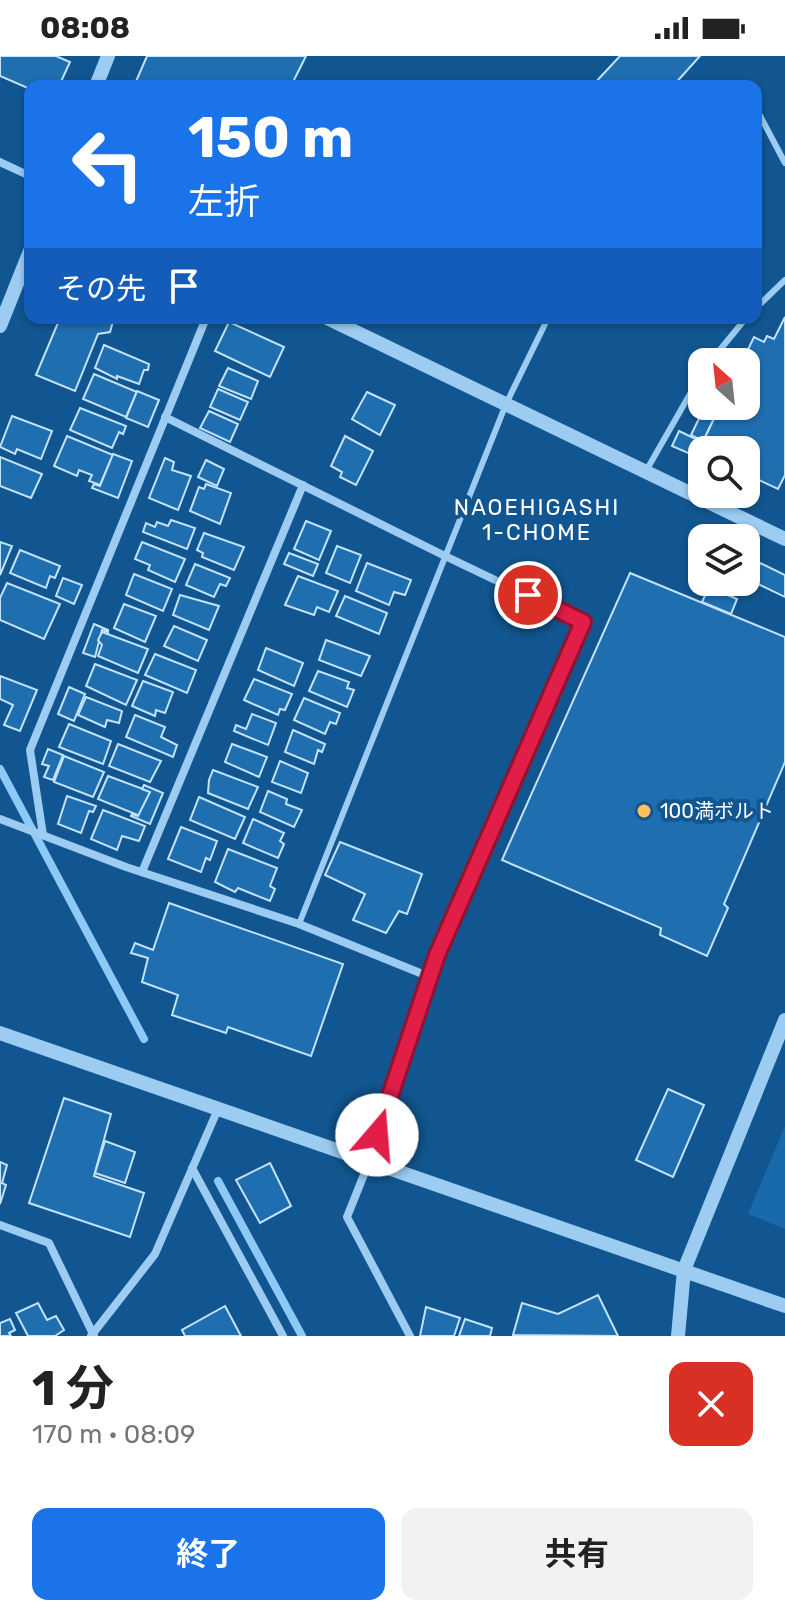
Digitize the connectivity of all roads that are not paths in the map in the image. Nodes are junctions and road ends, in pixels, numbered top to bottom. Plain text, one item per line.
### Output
1 (108, 56) edge
2 (98, 80) edge
3 (762, 119) edge
4 (0, 162) edge
5 (785, 163) edge
6 (24, 173) edge
7 (24, 266) edge
8 (785, 280) edge
9 (762, 302) edge
10 (204, 324) edge
11 (339, 324) edge
12 (545, 324) edge
13 (740, 324) edge
14 (0, 326) edge
15 (720, 348) edge
16 (688, 398) edge
17 (506, 404) junction
18 (165, 417) junction
19 (646, 471) junction
20 (303, 485) junction
21 (784, 537) edge
22 (445, 556) junction
23 (0, 819) edge
24 (43, 835) junction
25 (142, 872) junction
26 (299, 924) junction
27 (430, 977) junction
28 (785, 1020) edge
29 (0, 1033) edge
30 (218, 1109) junction
31 (369, 1162) junction
32 (192, 1168) junction
33 (0, 1225) edge
34 (684, 1270) junction
35 (785, 1306) edge
36 (93, 1335) edge
37 (283, 1336) edge
38 (410, 1336) edge
39 (678, 1336) edge

1 - 2 street
3 - 5 lane
4 - 6 street
7 - 14 street
8 - 9 lane
10 - 18 street
11 - 17 street
12 - 17 lane
13 - 15 lane
16 - 19 lane
17 - 19 street
17 - 22 lane
18 - 20 street
18 - 24 street
19 - 21 street
20 - 22 street
20 - 25 street
22 - 26 lane
22 - 27 street
23 - 24 street
24 - 25 street
25 - 26 street
26 - 27 street
27 - 31 street
28 - 34 street
29 - 30 street
30 - 31 street
30 - 32 street
31 - 34 street
31 - 38 street
32 - 36 street
32 - 37 street
33 - 36 street
34 - 35 street
34 - 39 street

